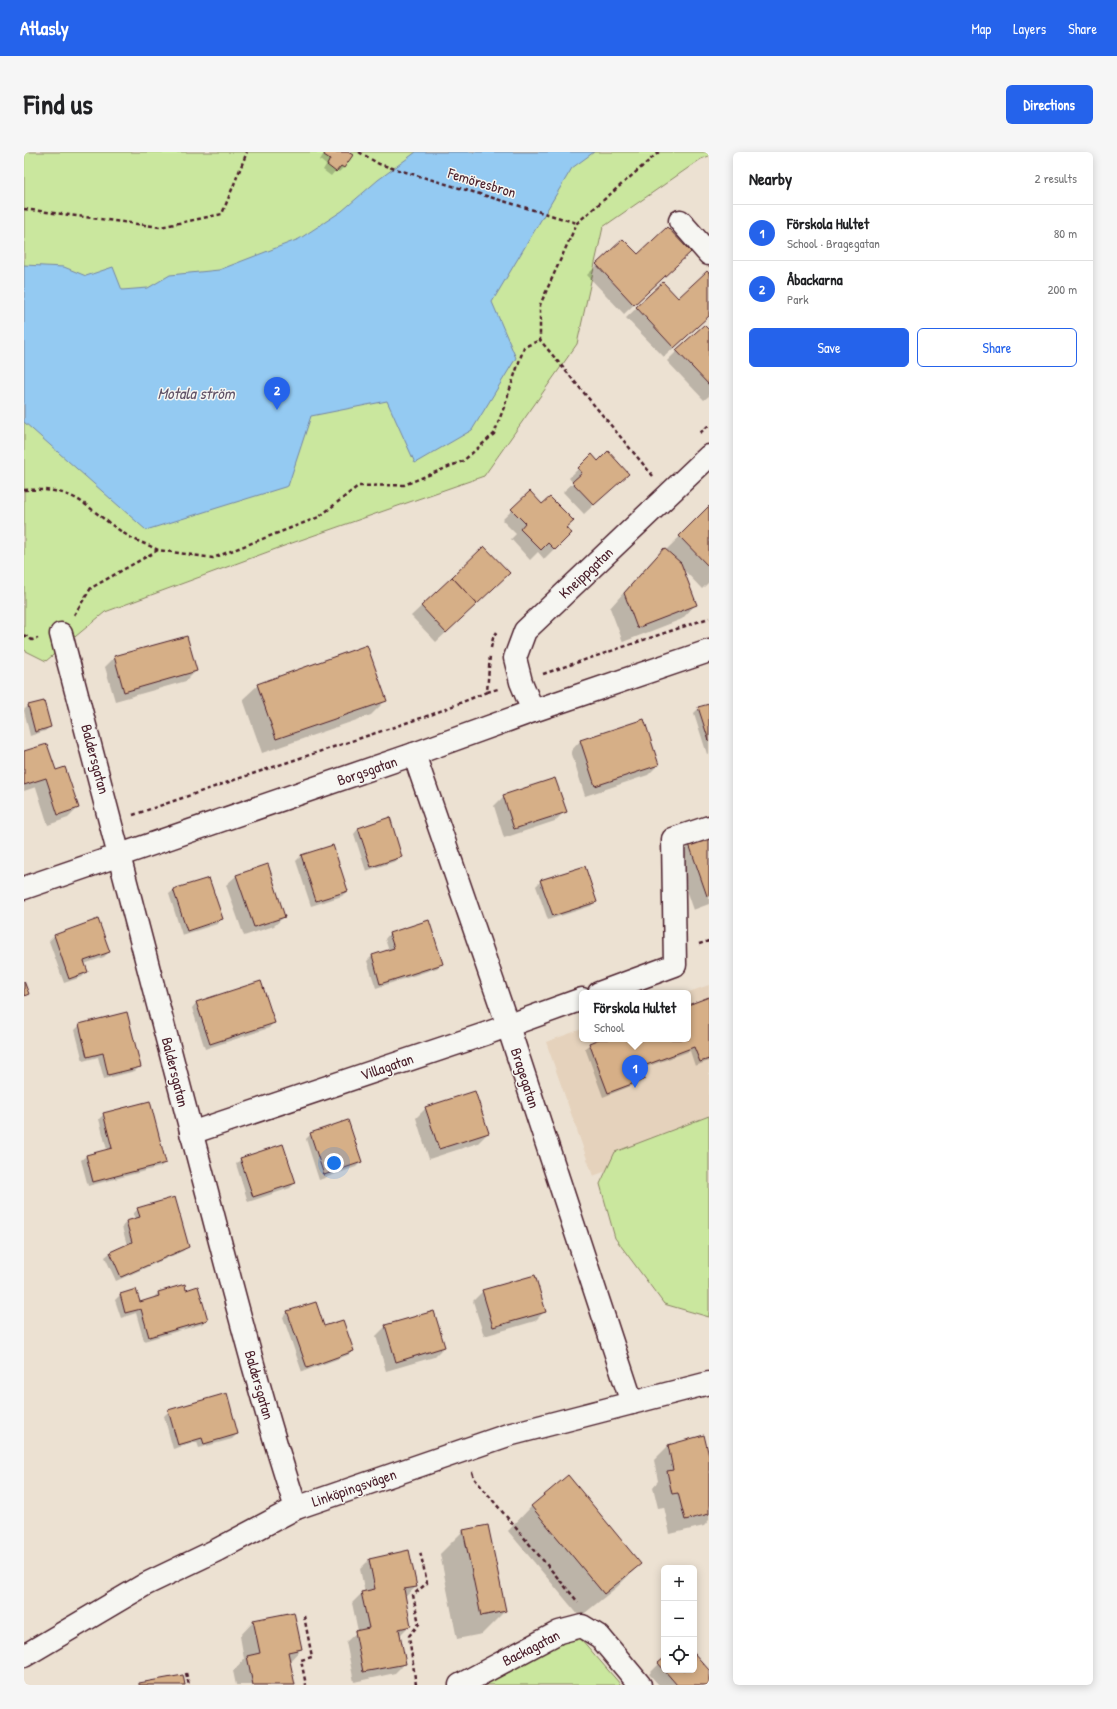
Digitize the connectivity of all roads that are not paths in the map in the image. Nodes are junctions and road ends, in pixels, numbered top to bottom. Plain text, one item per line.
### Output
1 (680, 221) dead end
2 (709, 254) edge
3 (709, 456) edge
4 (61, 634) road end
5 (709, 651) edge
6 (533, 711) junction
7 (414, 754) junction
8 (709, 828) edge
9 (120, 855) junction
10 (24, 888) edge
11 (607, 990) edge
12 (579, 1000) edge
13 (508, 1026) junction
14 (191, 1133) junction
15 (709, 1383) edge
16 (632, 1403) junction
17 (296, 1508) junction
18 (24, 1656) edge
19 (460, 1685) edge
20 (640, 1685) edge

1 - 2 street
3 - 6 street, Kneippgatan
4 - 9 street, Baldersgatan
5 - 6 street, Borgsgatan
6 - 7 street, Borgsgatan
7 - 9 street, Borgsgatan
7 - 13 street, Bragegatan
8 - 11 street
9 - 10 street, Borgsgatan
9 - 14 street, Baldersgatan
12 - 13 street, Villagatan
13 - 14 street, Villagatan
13 - 16 street, Bragegatan
14 - 17 street, Baldersgatan
15 - 16 street, Linköpingsvägen
16 - 17 street, Linköpingsvägen
17 - 18 street, Linköpingsvägen
19 - 20 street, Backagatan

